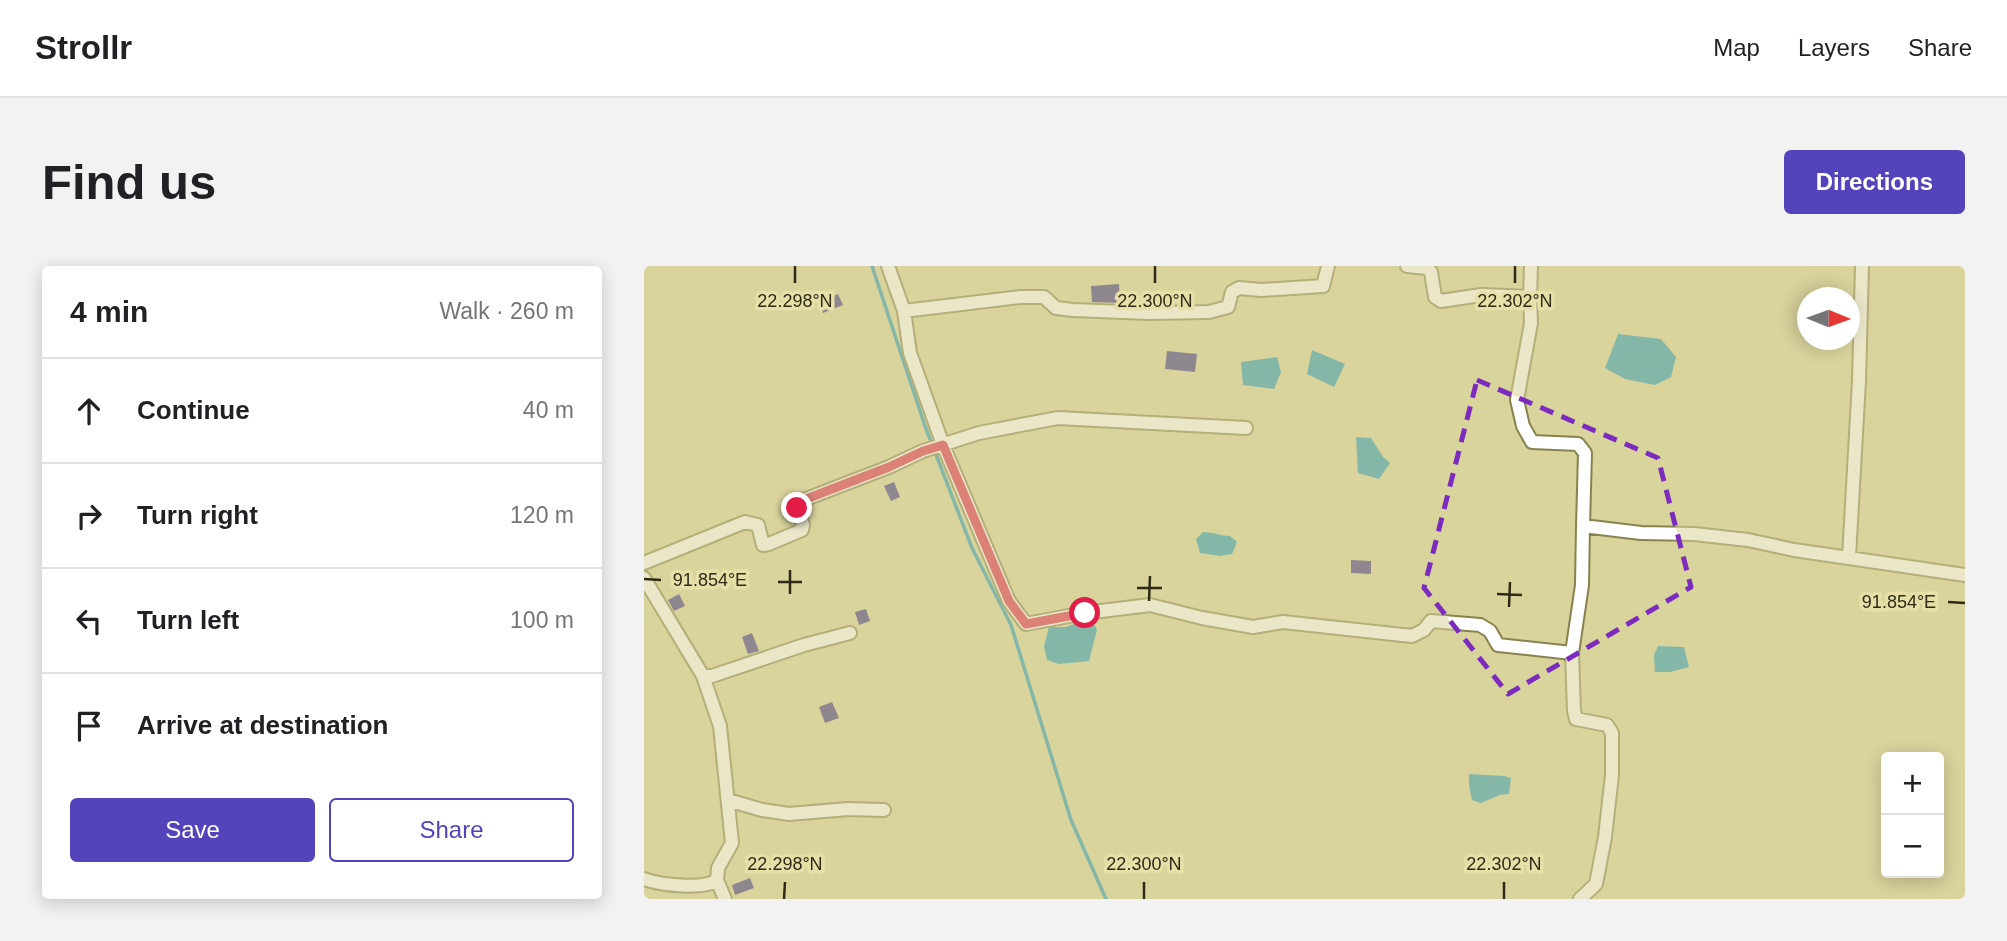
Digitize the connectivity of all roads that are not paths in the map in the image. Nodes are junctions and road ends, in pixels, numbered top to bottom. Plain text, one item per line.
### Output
1 (888, 266) edge
2 (1328, 266) edge
3 (1407, 266) edge
4 (1531, 266) edge
5 (1862, 266) edge
6 (1530, 297) junction
7 (904, 311) junction
8 (1246, 428) dead end
9 (937, 447) junction
10 (1583, 526) junction
11 (1849, 557) junction
12 (644, 563) edge
13 (1965, 575) edge
14 (644, 578) edge
15 (850, 633) dead end
16 (1572, 653) junction
17 (704, 676) junction
18 (728, 800) junction
19 (884, 810) dead end
20 (644, 879) edge
21 (717, 880) junction
22 (724, 899) edge
23 (1580, 899) edge

1 - 7 street
2 - 7 street
3 - 6 street
4 - 6 street
5 - 11 street
6 - 10 street
7 - 9 street
8 - 9 street
9 - 12 street
9 - 16 street
10 - 11 street
10 - 16 street
11 - 13 street
14 - 17 street
15 - 17 street
16 - 23 street
17 - 18 street
18 - 19 street
18 - 21 street
20 - 21 street
21 - 22 street

